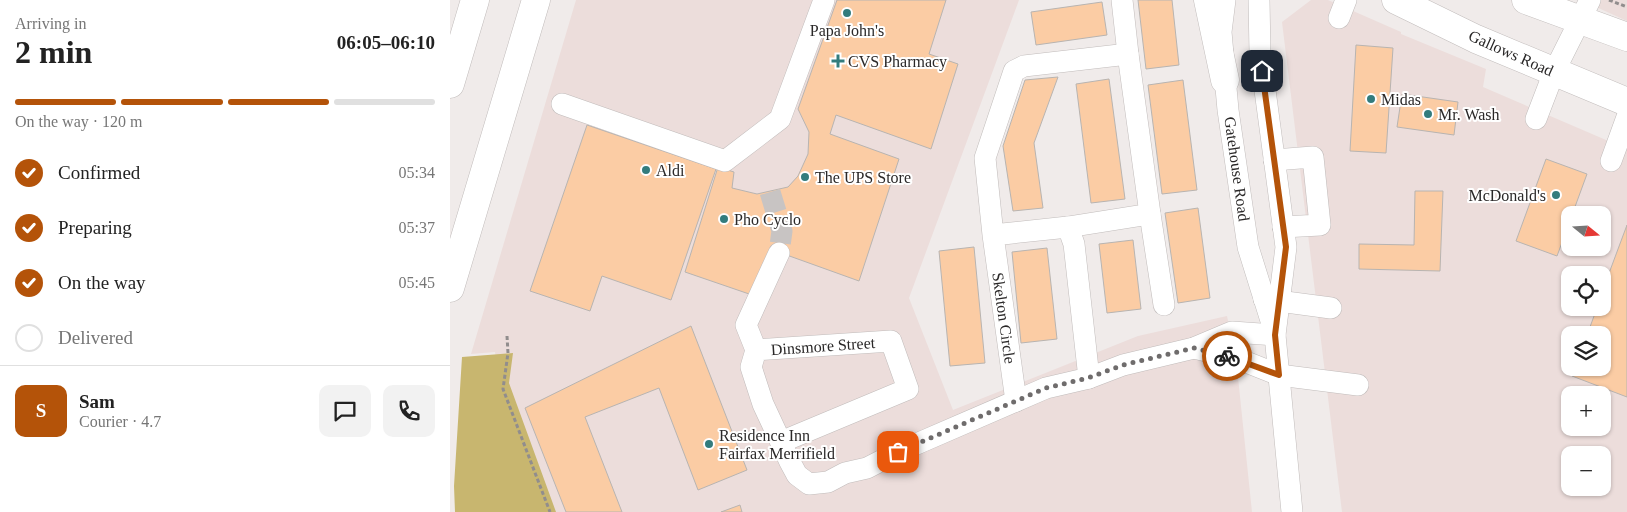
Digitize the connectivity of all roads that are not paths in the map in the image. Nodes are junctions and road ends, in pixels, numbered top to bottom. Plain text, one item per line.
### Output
1 (475, 0) edge
2 (536, 0) edge
3 (824, 0) edge
4 (1122, 0) edge
5 (1208, 0) edge
6 (1225, 0) edge
7 (1258, 0) edge
8 (1396, 0) edge
9 (1526, 0) edge
10 (1585, 10) edge
11 (1627, 37) edge
12 (1128, 54) junction
13 (1554, 72) junction
14 (1225, 80) junction
15 (450, 84) edge
16 (1627, 102) edge
17 (562, 104) dead end
18 (1627, 117) edge
19 (1536, 119) dead end
20 (1274, 160) junction
21 (1611, 161) dead end
22 (1150, 214) junction
23 (1068, 227) junction
24 (1283, 227) junction
25 (993, 235) junction
26 (780, 253) tunnel mouth
27 (450, 288) edge
28 (1272, 300) junction
29 (1164, 305) dead end
30 (1331, 308) dead end
31 (1275, 335) junction
32 (1194, 348) junction
33 (756, 350) junction
34 (1279, 375) junction
35 (1088, 378) junction
36 (1358, 385) dead end
37 (1016, 401) junction
38 (781, 442) junction
39 (1292, 512) edge

1 - 15 main road
2 - 27 main road
3 - 17 street
4 - 12 street
5 - 14 main road
6 - 14 street, Gatehouse Road
7 - 20 street, Gatehouse Road
8 - 13 main road, Gallows Road
9 - 10 main road
10 - 11 main road
10 - 13 street
12 - 22 street
12 - 25 street, Skelton Circle
13 - 16 main road, Gallows Road
13 - 19 street
14 - 28 street, Gatehouse Road
18 - 21 street
20 - 24 street, Gatehouse Road
20 - 24 street
22 - 23 street
22 - 29 street
23 - 25 street
23 - 35 street
24 - 28 street, Gatehouse Road
25 - 37 street, Skelton Circle
26 - 33 street
28 - 30 street
28 - 31 street, Gatehouse Road
31 - 32 street, Dinsmore Street
31 - 34 street, Gatehouse Road
32 - 34 street, Dinsmore Street
32 - 35 street, Dinsmore Street
33 - 38 street, Dinsmore Street
33 - 38 street, Dinsmore Street
34 - 36 street, Dinsmore Street
34 - 39 street, Gatehouse Road
35 - 37 street, Dinsmore Street
37 - 38 street, Dinsmore Street

